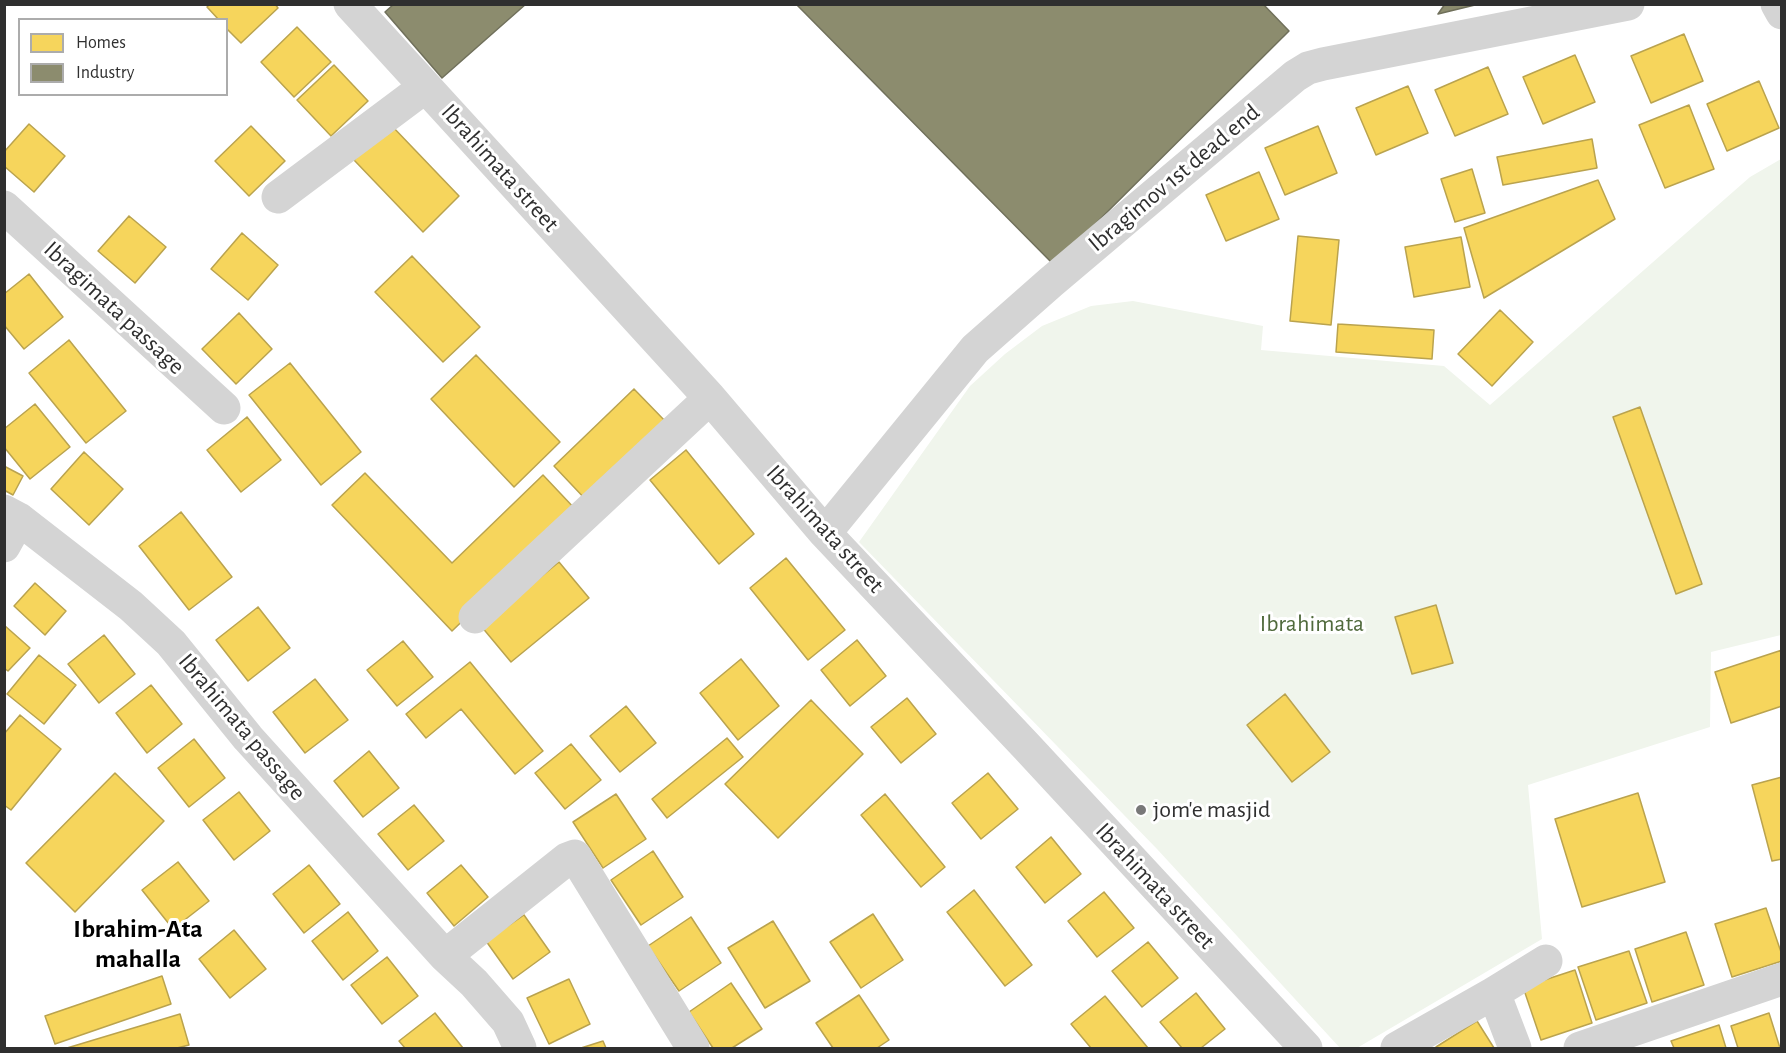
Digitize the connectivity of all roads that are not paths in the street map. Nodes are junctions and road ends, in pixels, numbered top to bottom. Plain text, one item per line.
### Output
1 (350, 4) edge
2 (1628, 4) edge
3 (1777, 4) edge
4 (1782, 13) edge
5 (425, 87) junction
6 (278, 197) dead end
7 (4, 207) edge
8 (710, 398) junction
9 (224, 408) dead end
10 (9, 525) edge
11 (825, 533) junction
12 (475, 617) dead end
13 (445, 956) junction
14 (1545, 961) dead end
15 (1782, 979) edge
16 (1494, 993) junction
17 (520, 1048) edge
18 (693, 1048) edge
19 (1306, 1048) edge
20 (1397, 1048) edge
21 (1515, 1048) edge
22 (1580, 1048) edge

1 - 5 street, Ibrahimаta street
2 - 11 street, Ibragimov 1st dead end
3 - 4 street
5 - 6 street
5 - 8 street, Ibrahimаta street
7 - 9 street, Ibragimаta passage
8 - 11 street, Ibrahimаta street
8 - 12 street
10 - 13 street, Ibrahimаta passage
11 - 19 street, Ibrahimаta street
13 - 17 street, Ibrahimаta passage
13 - 18 street
14 - 16 street
15 - 22 street
16 - 20 street
16 - 21 street

